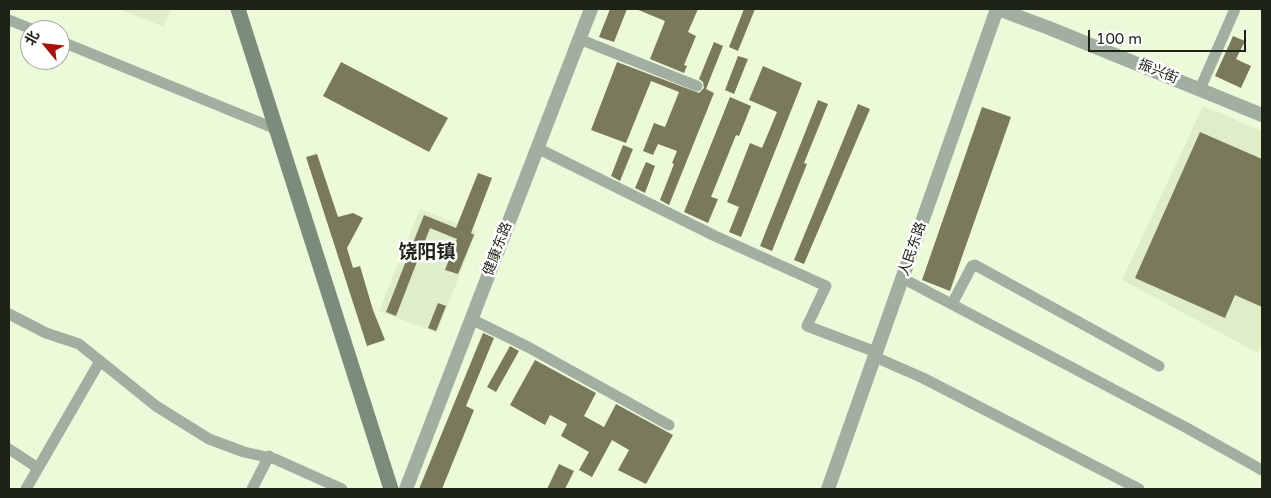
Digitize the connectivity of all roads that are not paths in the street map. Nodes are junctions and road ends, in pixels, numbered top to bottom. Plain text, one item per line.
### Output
1 (238, 9) edge
2 (591, 9) edge
3 (997, 9) edge
4 (1235, 9) edge
5 (579, 39) junction
6 (70, 44) edge
7 (697, 86) dead end
8 (1200, 89) junction
9 (1262, 115) edge
10 (276, 129) junction
11 (537, 148) junction
12 (902, 278) junction
13 (952, 304) junction
14 (9, 314) edge
15 (471, 319) junction
16 (876, 354) junction
17 (100, 361) junction
18 (1159, 366) dead end
19 (669, 425) dead end
20 (9, 449) edge
21 (269, 456) junction
22 (38, 468) junction
23 (1262, 470) edge
24 (26, 489) edge
25 (252, 489) edge
26 (342, 489) edge
27 (391, 489) edge
28 (406, 489) edge
29 (828, 489) edge
30 (1140, 489) edge

1 - 10 main road
2 - 5 street, 健康东路
3 - 8 street, 振兴街
3 - 12 street, 人民东路
4 - 8 street
5 - 7 street
5 - 11 street, 健康东路
6 - 10 street
8 - 9 street, 振兴街
10 - 27 main road
11 - 15 street, 健康东路
11 - 16 street
12 - 13 street
12 - 16 street, 人民东路
13 - 18 street
13 - 23 street
14 - 17 street
15 - 19 street
15 - 28 street, 健康东路
16 - 29 street, 人民东路
16 - 30 street
17 - 21 street
17 - 22 street
20 - 22 street
21 - 25 street
21 - 26 street
22 - 24 street

